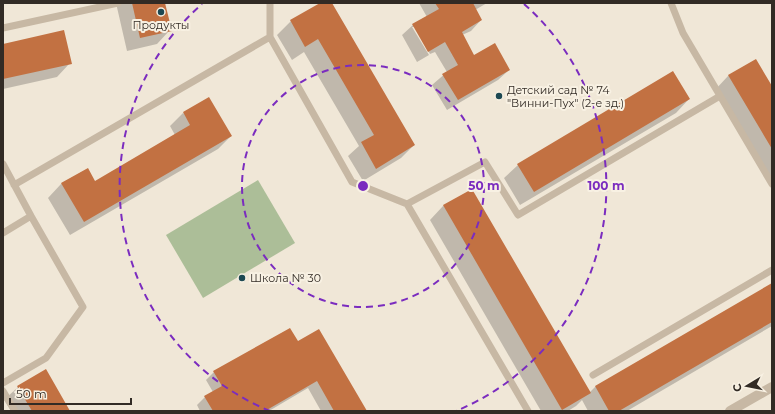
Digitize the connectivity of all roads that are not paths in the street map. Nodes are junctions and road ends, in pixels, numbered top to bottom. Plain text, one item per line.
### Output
1 (118, 3) edge
2 (270, 3) edge
3 (671, 3) edge
4 (3, 28) edge
5 (270, 37) junction
6 (720, 96) junction
7 (3, 164) edge
8 (772, 184) edge
9 (14, 185) junction
10 (408, 204) junction
11 (31, 216) junction
12 (3, 233) edge
13 (772, 270) edge
14 (593, 375) dead end
15 (3, 383) edge
16 (772, 387) edge
17 (3, 391) edge
18 (14, 411) edge
19 (528, 411) edge
20 (730, 411) edge

1 - 4 lane
2 - 5 lane
3 - 6 lane
5 - 9 lane
5 - 10 lane
6 - 8 lane
6 - 10 lane
7 - 9 lane
9 - 11 lane
10 - 19 lane
11 - 12 lane
11 - 15 lane
13 - 14 lane
16 - 20 street
17 - 18 lane

